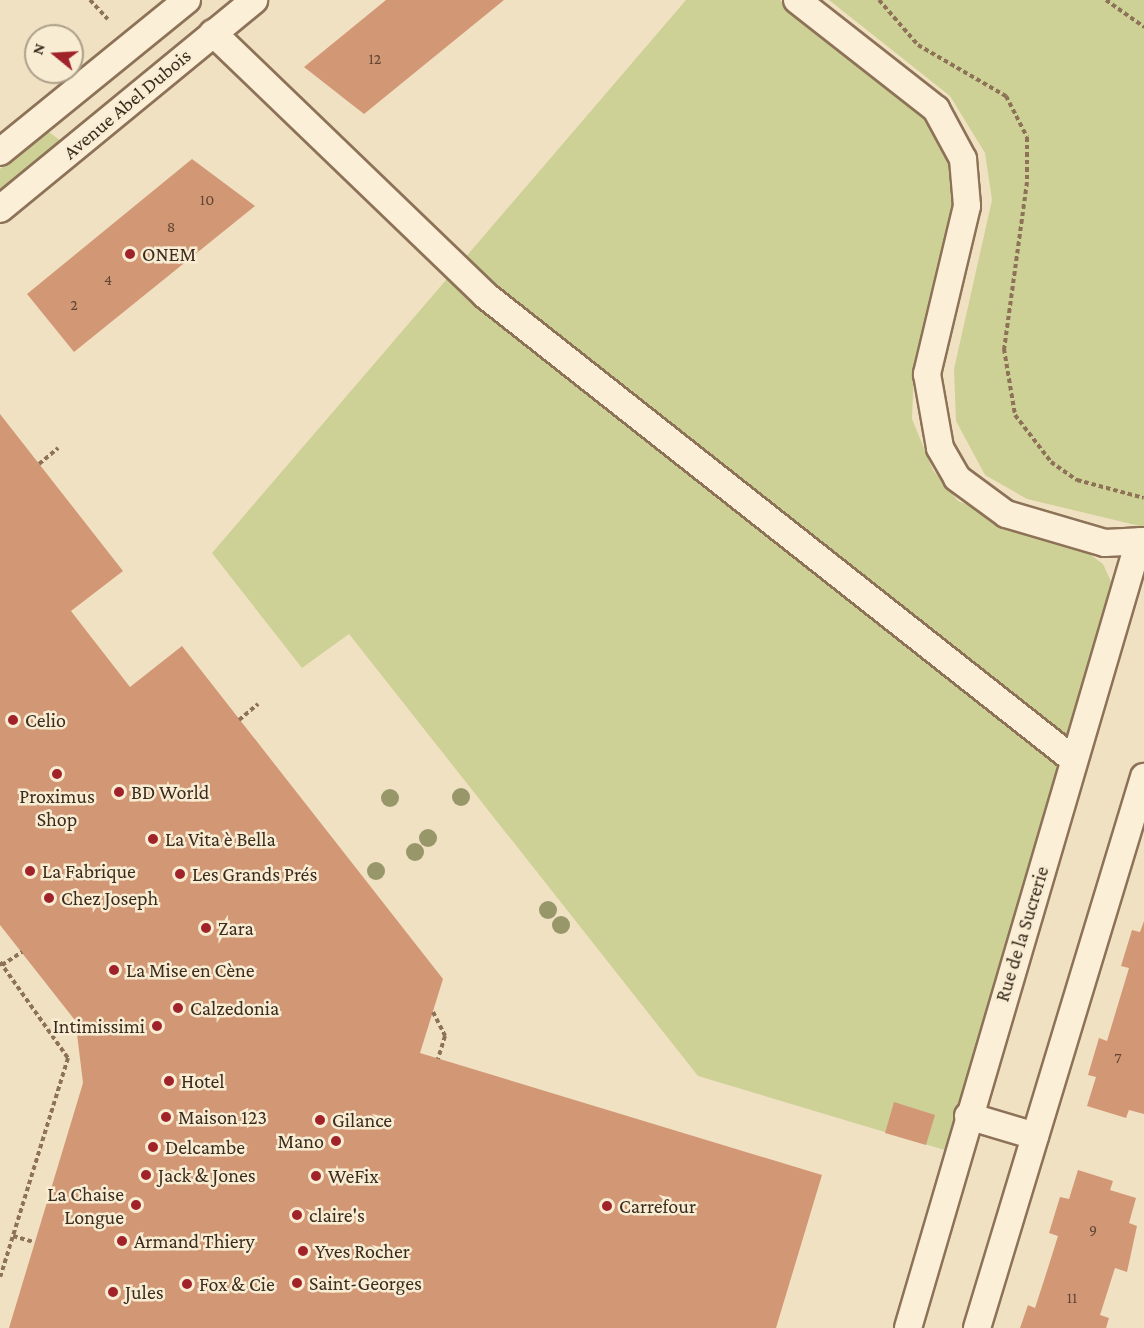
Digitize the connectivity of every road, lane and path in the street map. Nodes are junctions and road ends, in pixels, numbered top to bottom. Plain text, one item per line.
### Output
1 (90, 0) edge
2 (187, 0) edge
3 (254, 0) edge
4 (797, 0) edge
5 (816, 0) edge
6 (879, 0) edge
7 (1106, 0) edge
8 (108, 19) dead end
9 (1144, 27) edge
10 (213, 33) junction
11 (0, 152) edge
12 (0, 209) edge
13 (58, 448) dead end
14 (39, 464) dead end
15 (1144, 498) edge
16 (1141, 541) edge
17 (1137, 576) edge
18 (258, 704) dead end
19 (239, 720) dead end
20 (1074, 760) junction
21 (1144, 777) edge
22 (1137, 825) edge
23 (22, 952) dead end
24 (1, 963) edge
25 (433, 1012) dead end
26 (438, 1059) dead end
27 (968, 1116) junction
28 (1035, 1136) junction
29 (13, 1236) junction
30 (34, 1242) dead end
31 (0, 1277) edge
32 (908, 1328) edge
33 (977, 1328) edge

1 - 8 path
2 - 11 street
3 - 10 street, Avenue Abel Dubois
4 - 16 street
5 - 16 street
6 - 15 path
7 - 9 path
10 - 12 street, Avenue Abel Dubois
10 - 20 street
13 - 14 path
16 - 17 street, Rue de la Sucrerie
17 - 20 street, Rue de la Sucrerie
18 - 19 path
20 - 27 street, Rue de la Sucrerie
21 - 22 street
22 - 28 street
23 - 24 path
24 - 29 path
25 - 26 path
27 - 28 street
27 - 32 street, Rue de la Sucrerie
28 - 33 street
29 - 30 path
29 - 31 path

